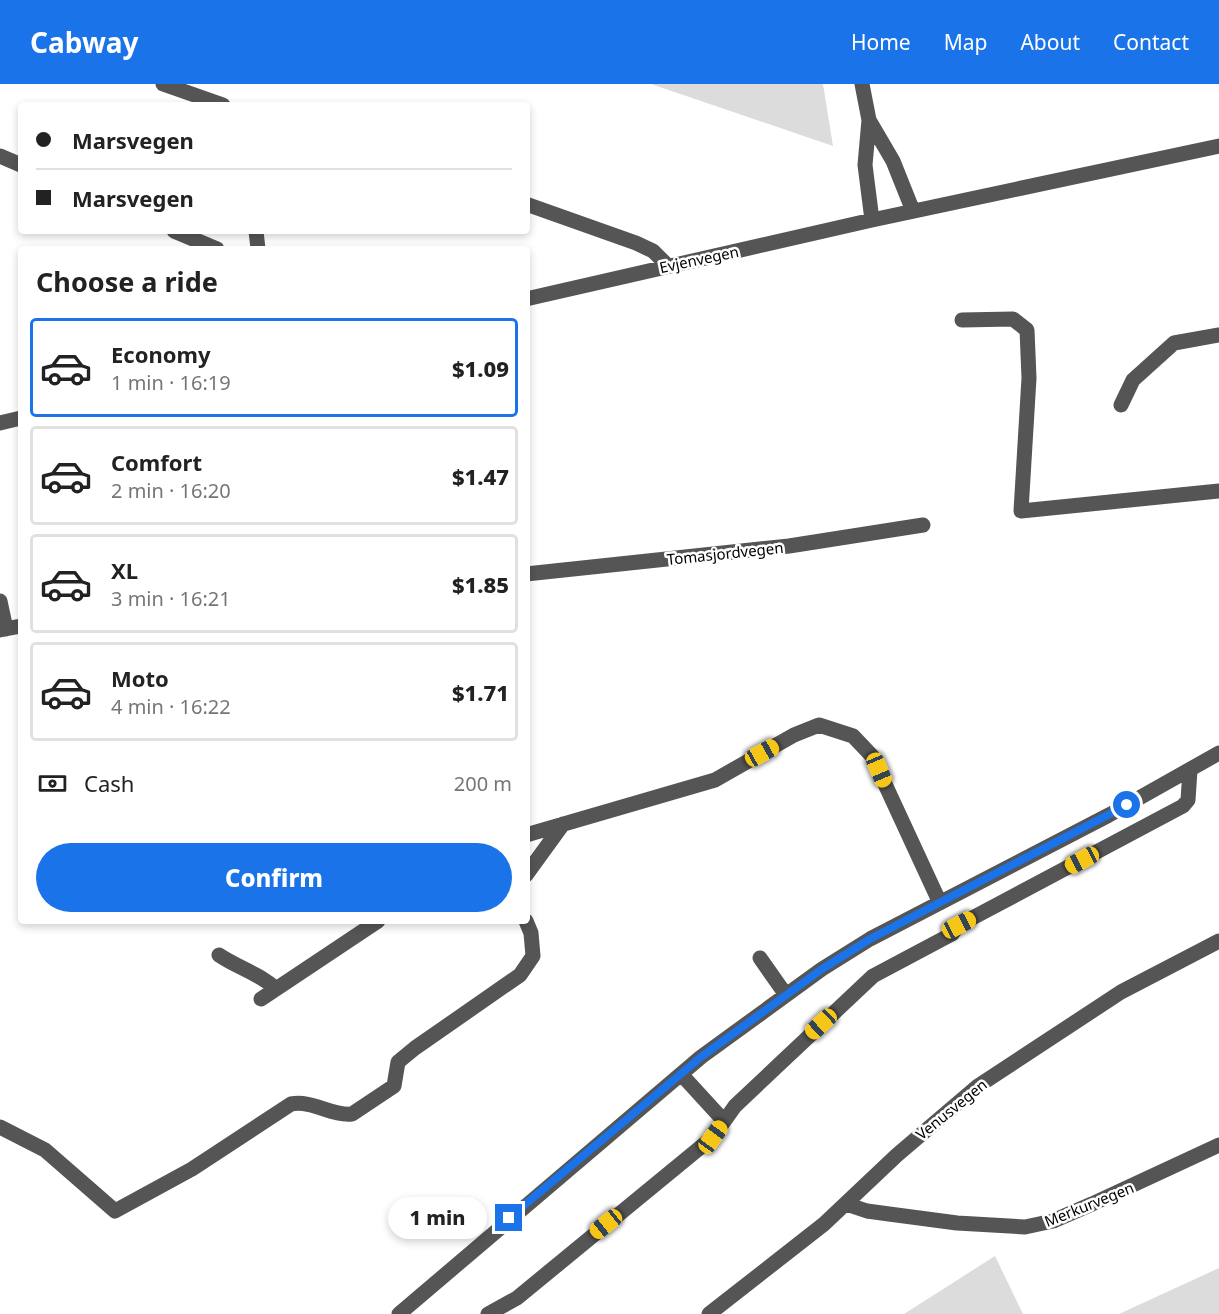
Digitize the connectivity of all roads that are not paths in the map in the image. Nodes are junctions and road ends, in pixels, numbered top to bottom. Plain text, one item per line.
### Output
1 (163, 84) edge
2 (862, 84) edge
3 (214, 102) edge
4 (869, 120) junction
5 (1219, 146) edge
6 (0, 156) edge
7 (18, 164) edge
8 (530, 205) edge
9 (913, 211) junction
10 (872, 220) junction
11 (181, 234) edge
12 (209, 246) edge
13 (668, 266) junction
14 (530, 298) edge
15 (962, 320) dead end
16 (1219, 335) edge
17 (1121, 405) dead end
18 (18, 419) edge
19 (0, 423) edge
20 (1219, 491) edge
21 (923, 525) dead end
22 (530, 574) edge
23 (0, 601) edge
24 (9, 628) edge
25 (1219, 753) edge
26 (1190, 770) junction
27 (563, 824) junction
28 (530, 834) edge
29 (530, 869) edge
30 (940, 903) junction
31 (374, 924) edge
32 (527, 924) edge
33 (1219, 941) edge
34 (219, 955) dead end
35 (760, 958) dead end
36 (276, 989) junction
37 (786, 995) junction
38 (261, 999) dead end
39 (681, 1074) junction
40 (724, 1121) junction
41 (0, 1127) edge
42 (1219, 1145) edge
43 (846, 1204) junction
44 (399, 1314) edge
45 (488, 1314) edge
46 (710, 1314) edge

1 - 3 street
2 - 4 street
4 - 9 street
4 - 10 street
5 - 9 street, Evjenvegen
6 - 7 street
8 - 13 street
9 - 10 street, Evjenvegen
10 - 13 street, Evjenvegen
11 - 12 street
13 - 14 street, Evjenvegen
15 - 20 street
16 - 17 street
18 - 19 street
21 - 22 street, Tomasjordvegen
23 - 24 street
25 - 26 street
26 - 30 street
26 - 40 street
27 - 28 street
27 - 29 street
27 - 30 street
30 - 37 street
31 - 36 street
32 - 41 street
33 - 43 street, Venusvegen
34 - 36 street
35 - 37 street
36 - 38 street
37 - 39 street
39 - 40 street
39 - 44 street
40 - 45 street
42 - 43 street, Merkurvegen
43 - 46 street, Venusvegen

